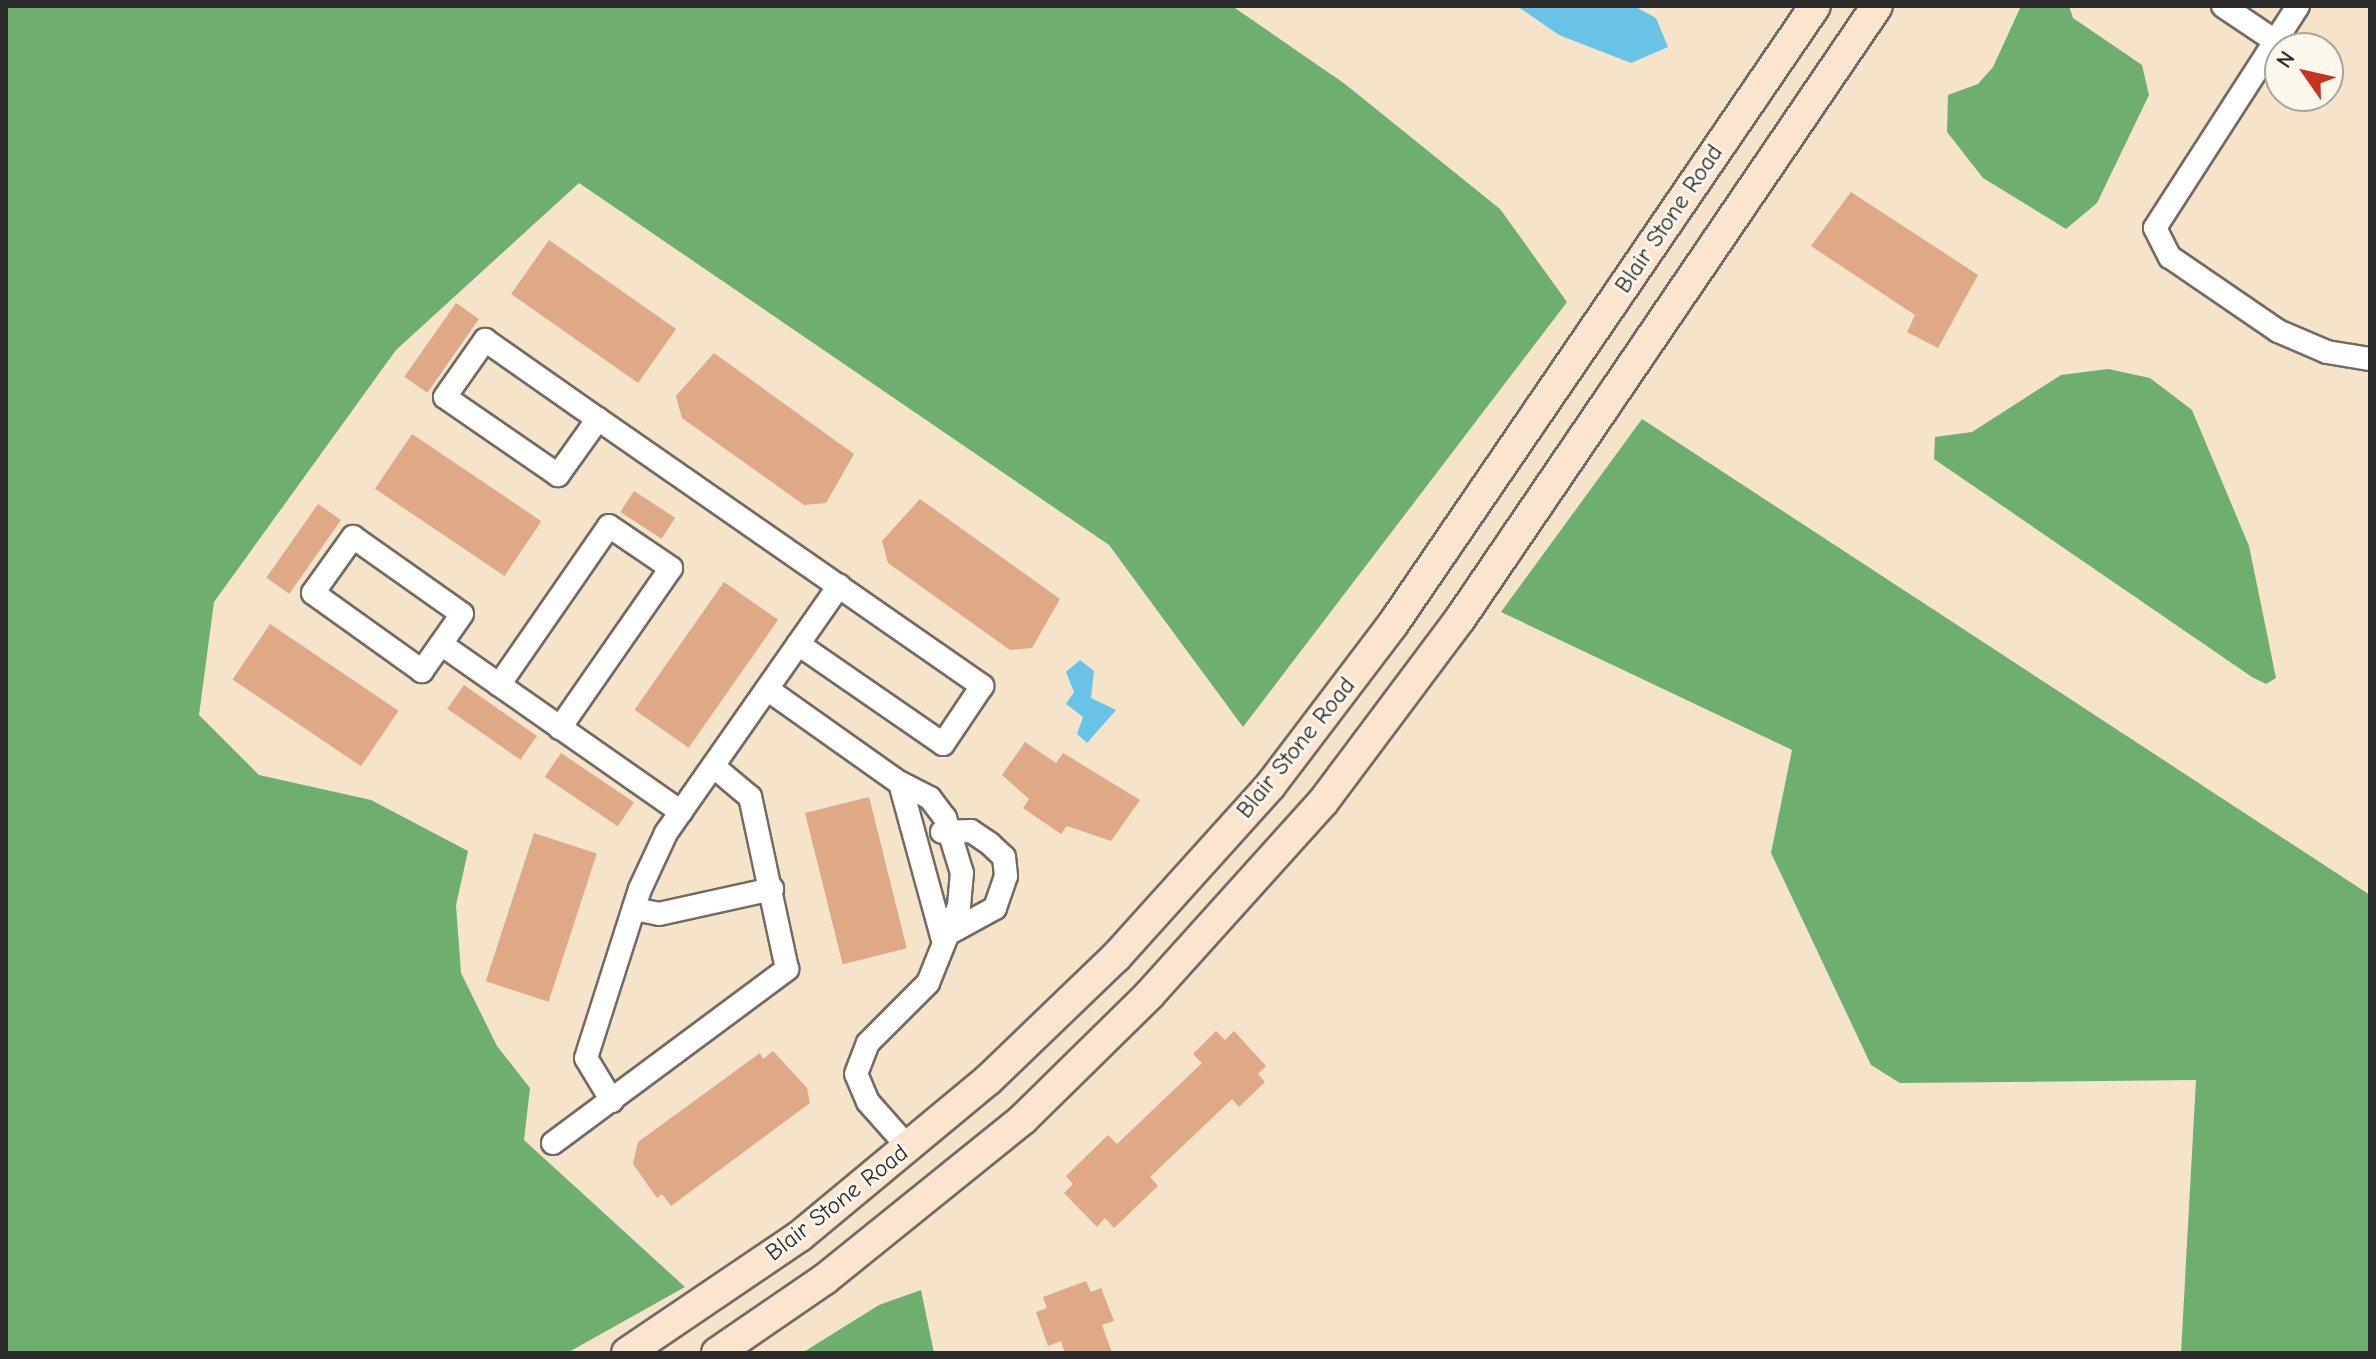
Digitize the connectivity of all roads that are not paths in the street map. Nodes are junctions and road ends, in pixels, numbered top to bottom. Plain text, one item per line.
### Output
1 (1815, 6) edge
2 (1877, 6) edge
3 (2223, 6) edge
4 (2298, 6) edge
5 (2281, 32) edge
6 (2264, 34) edge
7 (2264, 57) edge
8 (2370, 359) edge
9 (598, 419) junction
10 (839, 586) junction
11 (441, 644) junction
12 (798, 644) junction
13 (499, 685) junction
14 (767, 689) junction
15 (560, 728) junction
16 (713, 766) junction
17 (900, 783) junction
18 (681, 812) junction
19 (951, 829) junction
20 (918, 839) junction
21 (772, 889) junction
22 (634, 909) junction
23 (942, 937) junction
24 (612, 1101) junction
25 (553, 1143) dead end
26 (908, 1147) junction
27 (627, 1353) edge
28 (717, 1353) edge

1 - 26 main road, Blair Stone Road
2 - 28 main road
3 - 6 street
4 - 5 street
7 - 8 street
9 - 9 street
9 - 10 street
10 - 12 street
10 - 12 street
11 - 11 street
11 - 13 street
12 - 14 street
13 - 15 street
13 - 15 street
14 - 16 street
14 - 17 street
15 - 18 street
16 - 18 street
16 - 21 street
17 - 19 street
17 - 20 street
18 - 22 street
19 - 20 street
19 - 23 street
19 - 23 street
20 - 23 street
21 - 22 street
21 - 24 street
22 - 24 street
23 - 26 street
24 - 25 street
26 - 27 main road, Blair Stone Road

